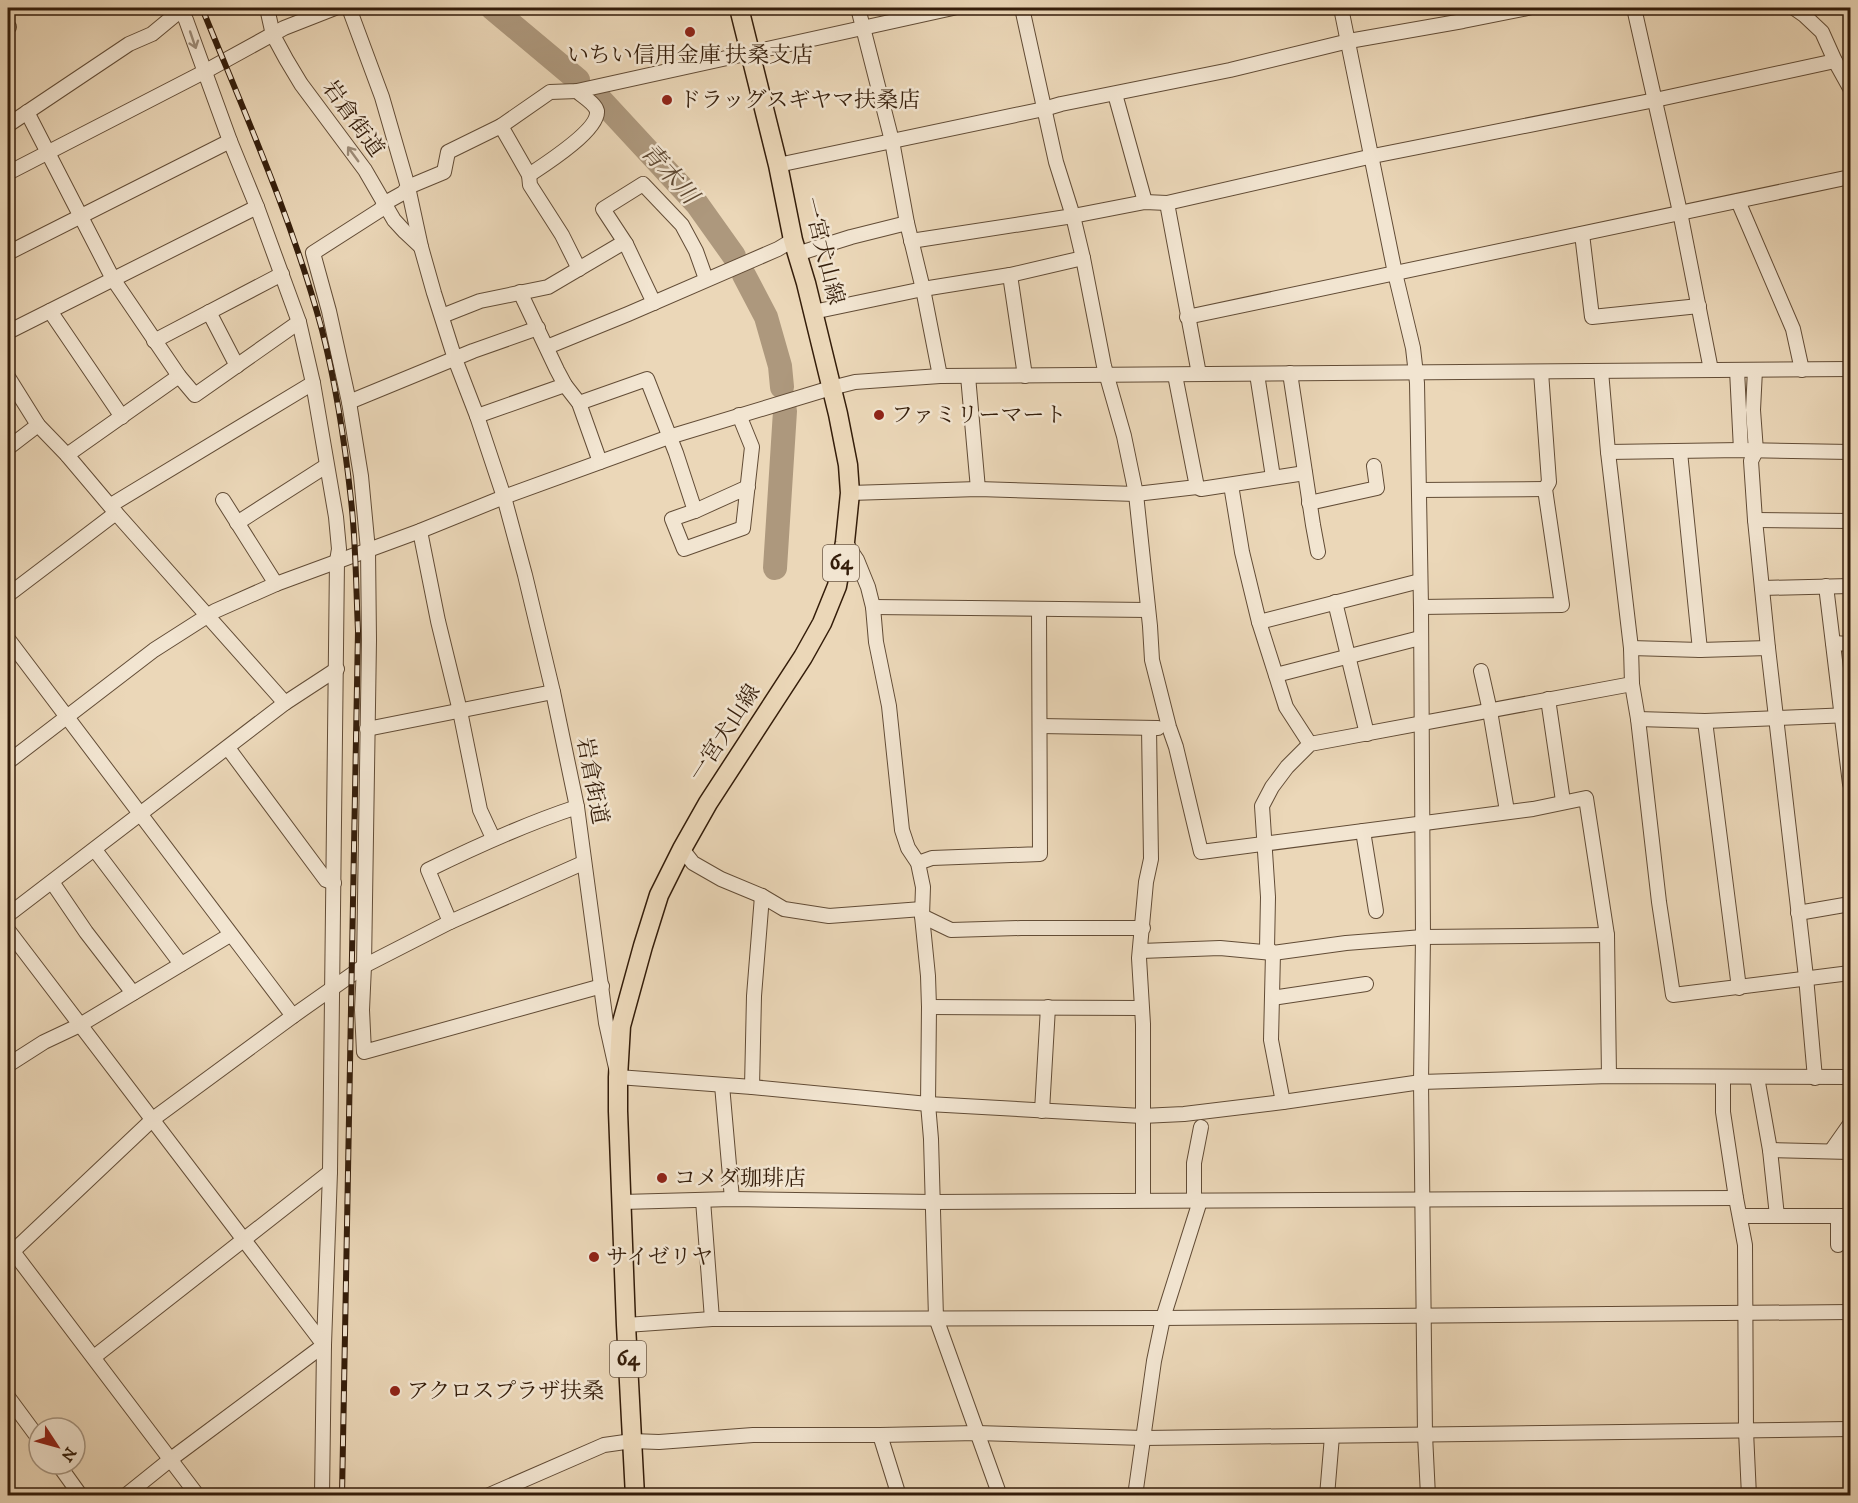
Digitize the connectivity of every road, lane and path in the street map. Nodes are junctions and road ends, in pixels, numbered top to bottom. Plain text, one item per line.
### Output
1 (267, 8) edge
2 (334, 8) edge
3 (349, 8) edge
4 (740, 8) edge
5 (858, 8) edge
6 (953, 8) edge
7 (1022, 8) edge
8 (1341, 8) edge
9 (1528, 8) edge
10 (1634, 8) edge
11 (1794, 8) edge
12 (181, 9) edge
13 (863, 28) junction
14 (273, 35) junction
15 (1348, 41) junction
16 (751, 53) junction
17 (1835, 61) junction
18 (204, 72) junction
19 (1850, 87) edge
20 (577, 91) junction
21 (1114, 94) junction
22 (1655, 100) junction
23 (1044, 109) junction
24 (27, 112) junction
25 (8, 125) edge
26 (501, 126) junction
27 (230, 141) junction
28 (892, 141) junction
29 (47, 153) junction
30 (1373, 156) junction
31 (778, 165) junction
32 (8, 173) edge
33 (529, 175) junction
34 (1851, 177) edge
35 (408, 188) junction
36 (1144, 201) junction
37 (1738, 201) junction
38 (385, 203) junction
39 (1167, 203) junction
40 (257, 207) junction
41 (1680, 212) junction
42 (81, 216) junction
43 (1072, 216) junction
44 (907, 223) junction
45 (1582, 234) junction
46 (911, 240) junction
47 (626, 244) junction
48 (422, 247) junction
49 (795, 247) junction
50 (8, 253) edge
51 (1083, 258) junction
52 (579, 269) junction
53 (1395, 273) junction
54 (282, 274) junction
55 (1010, 275) junction
56 (113, 279) junction
57 (706, 279) junction
58 (923, 289) junction
59 (520, 292) junction
60 (654, 303) junction
61 (1699, 306) junction
62 (50, 311) junction
63 (209, 312) junction
64 (813, 312) junction
65 (442, 316) junction
66 (1187, 317) junction
67 (299, 322) junction
68 (538, 328) junction
69 (8, 332) edge
70 (154, 340) junction
71 (547, 347) junction
72 (454, 359) junction
73 (237, 366) junction
74 (1851, 369) edge
75 (1711, 370) junction
76 (1737, 370) junction
77 (1755, 370) junction
78 (1802, 370) junction
79 (1601, 371) junction
80 (1415, 372) junction
81 (1541, 372) junction
82 (1290, 373) junction
83 (1199, 374) junction
84 (1257, 374) junction
85 (1108, 375) junction
86 (1175, 375) junction
87 (179, 376) junction
88 (940, 376) junction
89 (968, 376) junction
90 (1025, 376) junction
91 (8, 377) edge
92 (313, 383) junction
93 (565, 385) junction
94 (831, 388) junction
95 (349, 402) junction
96 (579, 403) junction
97 (739, 415) junction
98 (477, 416) junction
99 (122, 417) junction
100 (38, 425) junction
101 (669, 437) junction
102 (8, 448) edge
103 (1741, 450) junction
104 (1756, 451) junction
105 (1608, 452) junction
106 (1680, 452) junction
107 (1851, 452) edge
108 (68, 455) junction
109 (600, 462) junction
110 (326, 466) junction
111 (1374, 466) dead end
112 (1305, 473) junction
113 (1273, 477) junction
114 (1231, 485) junction
115 (748, 487) junction
116 (1197, 487) junction
117 (978, 489) junction
118 (1545, 489) junction
119 (1419, 490) junction
120 (850, 493) junction
121 (1136, 494) junction
122 (504, 497) junction
123 (223, 500) dead end
124 (1309, 503) junction
125 (114, 509) junction
126 (695, 511) junction
127 (1755, 520) junction
128 (1851, 521) edge
129 (237, 523) junction
130 (420, 531) junction
131 (845, 542) junction
132 (368, 550) junction
133 (1318, 552) dead end
134 (337, 561) junction
135 (1420, 581) junction
136 (276, 584) junction
137 (1826, 586) junction
138 (1851, 586) edge
139 (1762, 588) junction
140 (8, 595) edge
141 (1335, 602) junction
142 (873, 607) junction
143 (1421, 607) junction
144 (1039, 609) junction
145 (1148, 610) junction
146 (207, 616) junction
147 (1259, 622) junction
148 (1420, 638) junction
149 (8, 639) edge
150 (1833, 643) junction
151 (1851, 644) edge
152 (1631, 648) junction
153 (1768, 648) junction
154 (1700, 650) junction
155 (1348, 657) junction
156 (337, 669) junction
157 (1481, 671) dead end
158 (1276, 675) junction
159 (1632, 684) junction
160 (553, 692) junction
161 (1548, 699) junction
162 (285, 704) junction
163 (460, 711) junction
164 (1490, 711) junction
165 (1846, 714) edge
166 (67, 716) junction
167 (1777, 717) junction
168 (1638, 719) junction
169 (1705, 721) junction
170 (1421, 723) junction
171 (1040, 726) junction
172 (1169, 727) junction
173 (1149, 728) junction
174 (368, 729) junction
175 (1368, 734) junction
176 (1310, 744) junction
177 (228, 748) junction
178 (8, 762) edge
179 (1851, 784) edge
180 (1563, 801) junction
181 (577, 807) junction
182 (1507, 811) junction
183 (140, 816) junction
184 (1422, 824) junction
185 (1364, 831) junction
186 (493, 838) junction
187 (1265, 844) junction
188 (682, 849) junction
189 (95, 850) junction
190 (918, 862) junction
191 (584, 863) junction
192 (52, 882) junction
193 (334, 884) junction
194 (762, 896) junction
195 (1851, 904) edge
196 (1376, 911) dead end
197 (922, 913) junction
198 (1798, 913) junction
199 (8, 915) edge
200 (450, 922) junction
201 (1143, 928) junction
202 (8, 930) edge
203 (230, 935) junction
204 (1606, 935) junction
205 (1423, 937) junction
206 (1141, 951) junction
207 (1273, 954) junction
208 (181, 964) junction
209 (364, 966) junction
210 (1851, 973) edge
211 (1806, 977) junction
212 (1366, 984) dead end
213 (602, 986) junction
214 (333, 988) junction
215 (1739, 988) junction
216 (133, 993) junction
217 (1272, 998) junction
218 (929, 1007) junction
219 (1048, 1007) junction
220 (1141, 1008) junction
221 (292, 1016) junction
222 (80, 1024) junction
223 (8, 1065) edge
224 (1609, 1076) junction
225 (618, 1077) junction
226 (1724, 1077) junction
227 (1756, 1077) junction
228 (1851, 1077) edge
229 (1815, 1078) junction
230 (1421, 1082) junction
231 (722, 1085) junction
232 (752, 1087) junction
233 (1283, 1102) junction
234 (928, 1104) junction
235 (1042, 1111) junction
236 (1142, 1116) junction
237 (153, 1119) junction
238 (1851, 1124) edge
239 (1201, 1127) dead end
240 (1770, 1150) junction
241 (1832, 1151) junction
242 (1851, 1152) edge
243 (330, 1172) junction
244 (732, 1198) junction
245 (1736, 1198) junction
246 (1422, 1199) junction
247 (703, 1200) junction
248 (1143, 1200) junction
249 (1197, 1201) junction
250 (933, 1202) junction
251 (622, 1203) junction
252 (1740, 1216) junction
253 (1777, 1216) junction
254 (1844, 1216) edge
255 (243, 1240) junction
256 (1838, 1245) dead end
257 (9, 1251) edge
258 (1851, 1312) edge
259 (1746, 1314) junction
260 (1423, 1315) junction
261 (712, 1318) junction
262 (936, 1318) junction
263 (1162, 1318) junction
264 (626, 1325) junction
265 (324, 1346) junction
266 (94, 1357) junction
267 (8, 1397) edge
268 (27, 1423) edge
269 (1851, 1429) edge
270 (1746, 1431) junction
271 (977, 1433) junction
272 (1425, 1435) junction
273 (880, 1436) junction
274 (1332, 1436) junction
275 (1144, 1438) junction
276 (632, 1441) junction
277 (171, 1459) junction
278 (67, 1476) edge
279 (322, 1495) edge
280 (81, 1496) edge
281 (124, 1496) edge
282 (198, 1496) edge
283 (487, 1496) edge
284 (635, 1496) edge
285 (899, 1496) edge
286 (1000, 1496) edge
287 (1135, 1496) edge
288 (1327, 1496) edge
289 (1428, 1496) edge
290 (1749, 1496) edge

1 - 14 street, 岩倉街道
2 - 14 street
3 - 35 street, 岩倉街道
4 - 16 main road, 一宮犬山線 / 64
5 - 13 street
6 - 13 street
7 - 23 street
8 - 15 street
9 - 15 street
10 - 22 street
11 - 17 street
12 -> 18 street
12 - 24 street
13 - 16 street
13 - 28 street
14 - 18 street
38 -> 14 street, 岩倉街道
15 - 21 street
15 - 30 street
16 - 20 street
16 - 31 main road, 一宮犬山線 / 64
17 - 19 street
17 - 22 street
18 - 27 street
18 - 29 street
20 - 26 street
20 - 33 street
21 - 23 street
21 - 36 street
22 - 30 street
22 - 41 street
23 - 28 street
23 - 43 street
24 - 25 street
24 - 29 street
26 - 33 street
26 - 35 street
27 - 40 street
27 - 42 street
28 - 31 street
28 - 44 street
29 - 32 street
29 - 42 street
30 - 39 street
30 - 53 street
31 - 49 main road, 一宮犬山線 / 64
33 - 52 street
34 - 37 street
35 - 38 street
35 - 48 street, 岩倉街道
36 - 39 street
36 - 43 street
37 - 41 street
37 - 78 street
38 - 48 street, 岩倉街道
38 - 95 street
39 - 66 street
40 - 54 street
40 - 56 street
41 - 45 street
41 - 61 street
42 - 50 street
42 - 56 street
43 - 46 street
43 - 51 street
44 - 46 street
44 - 49 street
45 - 53 street
45 - 61 street
46 - 58 street
47 - 52 street
47 - 57 street
47 - 60 street
48 - 65 street, 岩倉街道
49 - 57 street
49 - 64 main road, 一宮犬山線 / 64
51 - 55 street
51 - 85 street
52 - 59 street
53 - 66 street
53 - 80 street
54 - 63 street
54 - 67 street
55 - 58 street
55 - 90 street
56 - 62 street
56 - 70 street
57 - 60 street
58 - 64 street
58 - 88 street
59 - 65 street
59 - 68 street
60 - 71 street
61 - 75 street
62 - 69 street
62 - 99 street
63 - 70 street
63 - 73 street
64 - 94 main road, 一宮犬山線 / 64
65 - 72 street, 岩倉街道
66 - 83 street
67 - 73 street
67 - 92 street
68 - 71 street
68 - 72 street
70 - 87 street
71 - 93 street
72 - 95 street
72 - 98 street, 岩倉街道
73 - 87 street
74 - 78 street
75 - 76 street
75 - 79 street
76 - 77 street
76 - 103 street
77 - 78 street
77 - 104 street
79 - 81 street
79 - 105 street
80 - 81 street
80 - 82 street
80 - 119 street
81 - 118 street
82 - 84 street
82 - 112 street
83 - 84 street
83 - 86 street
84 - 113 street
85 - 86 street
85 - 90 street
85 - 121 street
86 - 116 street
87 - 99 street
88 - 89 street
88 - 94 street
89 - 90 street
89 - 117 street
91 - 100 street
92 - 110 street
92 - 125 street
93 - 96 street
93 - 98 street
94 - 97 street
94 - 120 main road, 一宮犬山線 / 64
95 - 132 street
96 - 101 street
96 - 109 street
97 - 101 street
97 - 115 street
98 - 122 street, 岩倉街道
99 - 108 street
100 - 102 street
100 - 108 street
101 - 109 street
101 - 126 street
103 - 104 street
103 - 106 street
104 - 107 street
104 - 127 street
105 - 106 street
105 - 152 street
106 - 154 street
108 - 125 street
109 - 122 street
110 - 129 street
110 - 134 street
111 - 124 street
112 - 113 street
112 - 124 street
113 - 114 street
114 - 116 street
114 - 147 street
115 - 126 street
115 - 126 street
116 - 121 street
117 - 120 street
117 - 121 street
118 - 119 street
118 - 143 street
119 - 135 street
120 - 131 main road, 一宮犬山線 / 64
121 - 145 street
122 - 130 street
122 - 160 street, 岩倉街道
123 - 129 street
124 - 133 street
125 - 140 street
125 - 146 street
127 - 128 street
127 - 139 street
129 - 136 street
130 - 132 street
130 - 163 street
131 - 142 street
131 - 188 main road, 一宮犬山線 / 64
132 - 134 street
132 - 174 street
134 - 136 street
134 - 156 street
135 - 141 street
135 - 143 street
136 - 146 street
137 - 138 street
137 - 139 street
137 - 150 street
139 - 153 street
141 - 147 street
141 - 155 street
142 - 144 street
142 - 190 street
143 - 148 street
144 - 145 street
144 - 171 street
145 - 172 street
146 - 162 street
146 - 166 street
147 - 158 street
148 - 155 street
148 - 170 street
149 - 166 street
150 - 151 street
150 - 165 street
152 - 154 street
152 - 159 street
153 - 154 street
153 - 167 street
155 - 158 street
155 - 175 street
156 - 162 street
156 - 193 street
157 - 164 street
158 - 176 street
159 - 161 street
159 - 168 street
160 - 163 street
160 - 181 street, 岩倉街道
161 - 164 street
161 - 180 street
162 - 177 street
163 - 174 street
163 - 186 street
164 - 170 street
164 - 182 street
165 - 167 street
165 - 179 street
166 - 178 street
166 - 183 street
167 - 169 street
167 - 198 street
168 - 169 street
168 - 215 street
169 - 215 street
170 - 175 street
170 - 184 street
171 - 173 street
171 - 190 street
172 - 173 street
172 - 187 street
173 - 201 street
174 - 209 street
175 - 176 street
176 - 187 street
177 - 183 street
177 - 193 street
180 - 182 street
180 - 204 street
181 - 186 street
181 - 191 street, 岩倉街道
182 - 184 street
183 - 189 street
183 - 203 street
184 - 185 street
184 - 205 street
185 - 187 street
185 - 196 street
186 - 200 street
187 - 207 street
188 - 194 street
188 - 225 main road, 一宮犬山線 / 64
189 - 192 street
189 - 208 street
190 - 197 street
191 - 200 street
191 - 213 street, 岩倉街道
192 - 199 street
192 - 216 street
193 - 214 street
194 - 197 street
194 - 232 street
195 - 198 street
197 - 201 street
197 - 218 street
198 - 211 street
200 - 209 street
201 - 206 street
202 - 222 street
203 - 208 street
203 - 221 street
204 - 205 street
204 - 224 street
205 - 207 street
205 - 230 street
206 - 207 street
206 - 220 street
207 - 217 street
208 - 216 street
209 - 213 street
209 - 214 street
210 - 211 street
211 - 215 street
211 - 229 street
212 - 217 street
213 - 225 street, 岩倉街道
214 - 221 street
214 - 243 street
216 - 222 street
217 - 233 street
218 - 219 street
218 - 234 street
219 - 220 street
219 - 235 street
220 - 236 street
221 - 237 street
222 - 223 street
222 - 237 street
224 - 226 street
224 - 230 street
225 - 231 street
225 - 251 main road, 一宮犬山線 / 64
226 - 227 street
226 - 245 street
227 - 229 street
227 - 240 street
228 - 229 street
230 - 233 street
230 - 246 street
231 - 232 street
231 - 244 street
232 - 234 street
233 - 236 street
234 - 235 street
234 - 250 street
235 - 236 street
236 - 248 street
237 - 255 street
237 - 257 street
238 - 241 street
239 - 249 street
240 - 241 street
240 - 253 street
241 - 242 street
243 - 255 street
243 - 265 street
244 - 247 street
244 - 250 street
245 - 246 street
245 - 252 street
246 - 249 street
246 - 260 street
247 - 251 street
247 - 261 street
248 - 249 street
248 - 250 street
249 - 263 street
250 - 262 street
251 - 264 main road, 一宮犬山線 / 64
252 - 253 street
252 - 259 street
253 - 254 street
254 - 256 street
255 - 265 street
255 - 266 street
257 - 266 street
258 - 259 street
259 - 260 street
259 - 270 street
260 - 263 street
260 - 272 street
261 - 262 street
261 - 264 street
262 - 263 street
262 - 271 street
263 - 275 street
264 - 276 main road, 一宮犬山線 / 64
265 - 277 street
265 - 279 street
266 - 277 street
267 - 268 street
269 - 270 street
270 - 272 street
270 - 290 street
271 - 273 street
271 - 275 street
271 - 286 street
272 - 274 street
272 - 289 street
273 - 276 street
273 - 285 street
274 - 275 street
274 - 288 street
275 - 287 street
276 - 283 street
276 - 284 main road, 一宮犬山線 / 64
277 - 281 street
277 - 282 street
278 - 280 street

